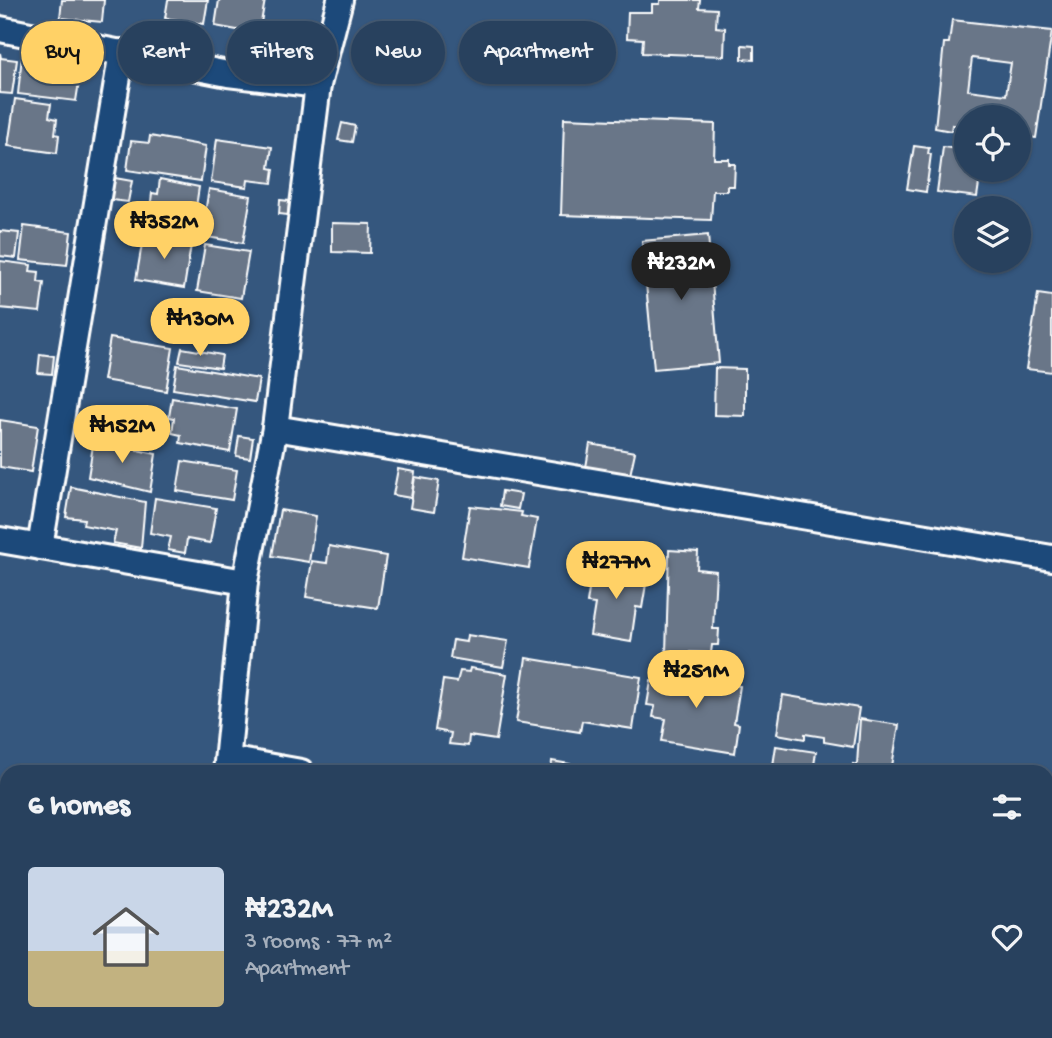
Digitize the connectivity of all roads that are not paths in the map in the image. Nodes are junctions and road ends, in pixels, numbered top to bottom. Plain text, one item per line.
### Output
1 (340, 0) edge
2 (0, 29) edge
3 (118, 51) edge
4 (213, 71) edge
5 (118, 76) edge
6 (318, 85) junction
7 (275, 428) junction
8 (0, 540) edge
9 (40, 547) junction
10 (1052, 558) edge
11 (245, 583) junction
12 (227, 765) edge

1 - 6 street
2 - 3 street
4 - 6 street
5 - 9 street
6 - 7 street
7 - 10 street
7 - 11 street
8 - 9 street
9 - 11 street
11 - 12 street

